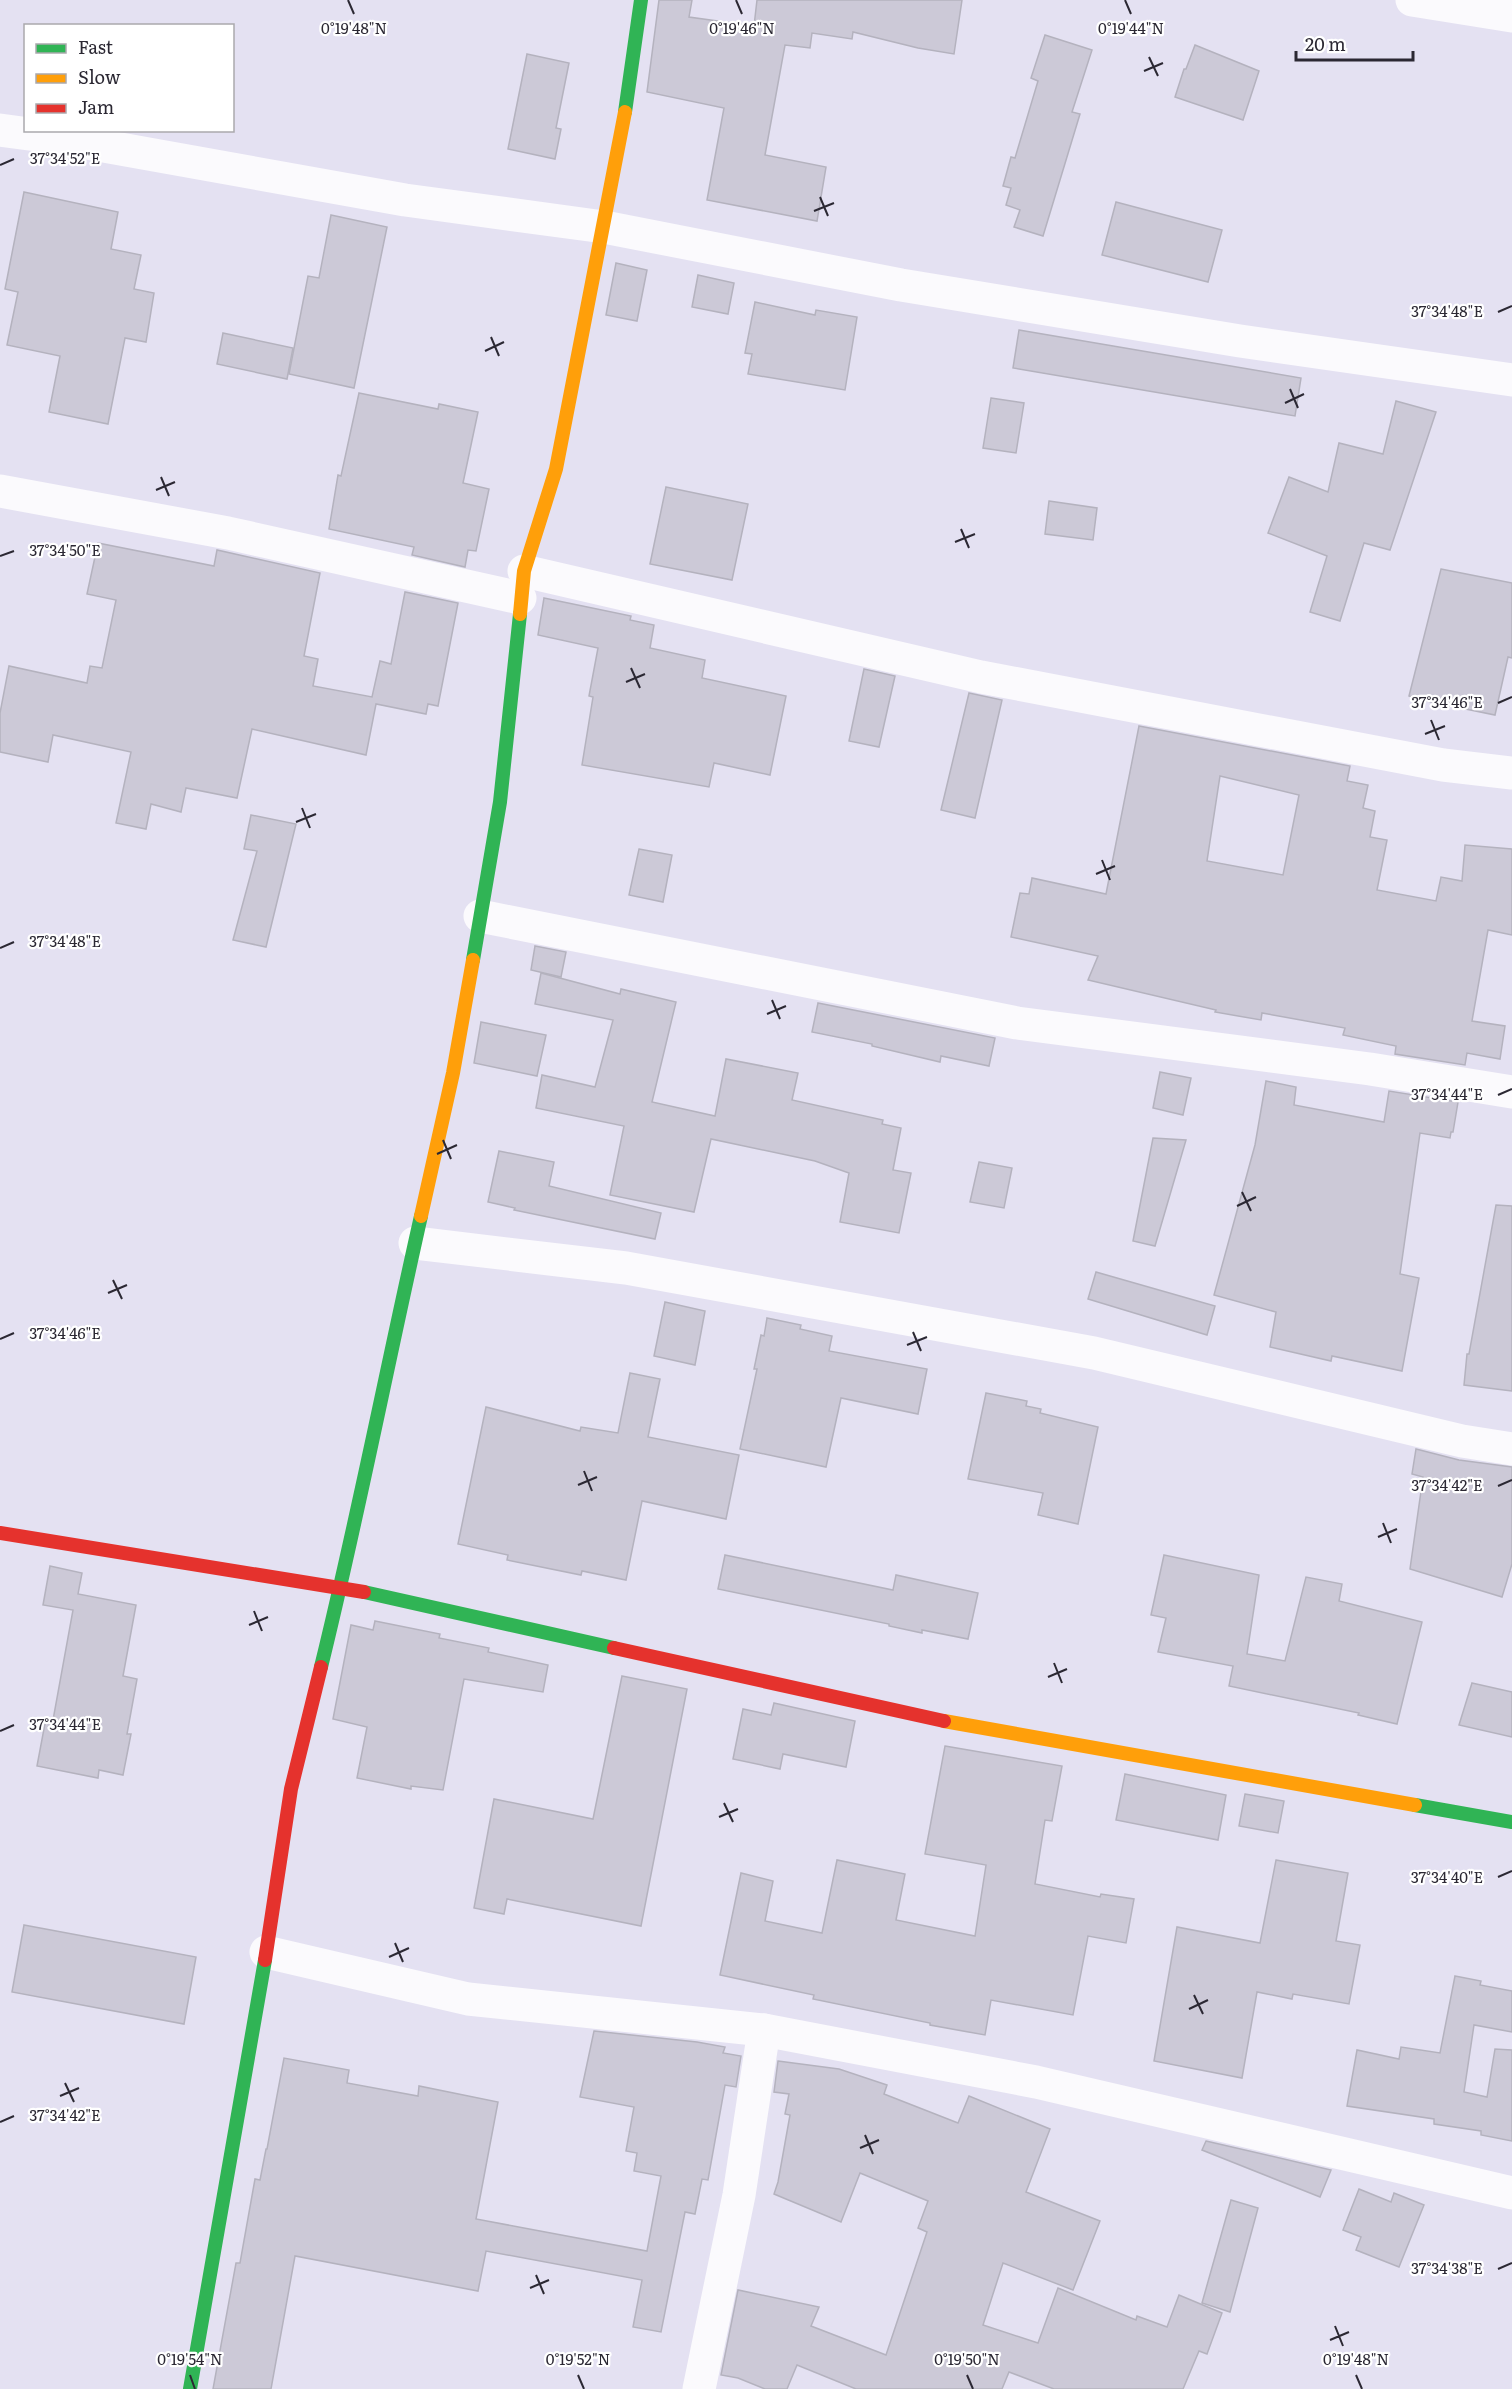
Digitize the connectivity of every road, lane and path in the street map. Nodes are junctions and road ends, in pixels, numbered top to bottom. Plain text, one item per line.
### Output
1 (641, 0) edge
2 (1412, 0) edge
3 (1512, 16) edge
4 (0, 130) edge
5 (604, 227) junction
6 (1512, 380) edge
7 (0, 491) edge
8 (522, 585) junction
9 (1512, 773) edge
10 (480, 916) junction
11 (1512, 1092) edge
12 (415, 1243) junction
13 (1512, 1449) edge
14 (0, 1533) edge
15 (341, 1587) junction
16 (1512, 1822) edge
17 (266, 1952) junction
18 (764, 2030) junction
19 (1512, 2193) edge
20 (190, 2389) edge
21 (699, 2389) edge

1 - 5 street
2 - 3 street
4 - 5 street
5 - 6 street
5 - 8 street
7 - 8 street
8 - 9 street
8 - 10 street
10 - 11 street
10 - 12 street
12 - 13 street
12 - 15 street
14 - 15 street
15 - 16 street
15 - 17 street
17 - 18 street
17 - 20 street
18 - 19 street
18 - 21 street

